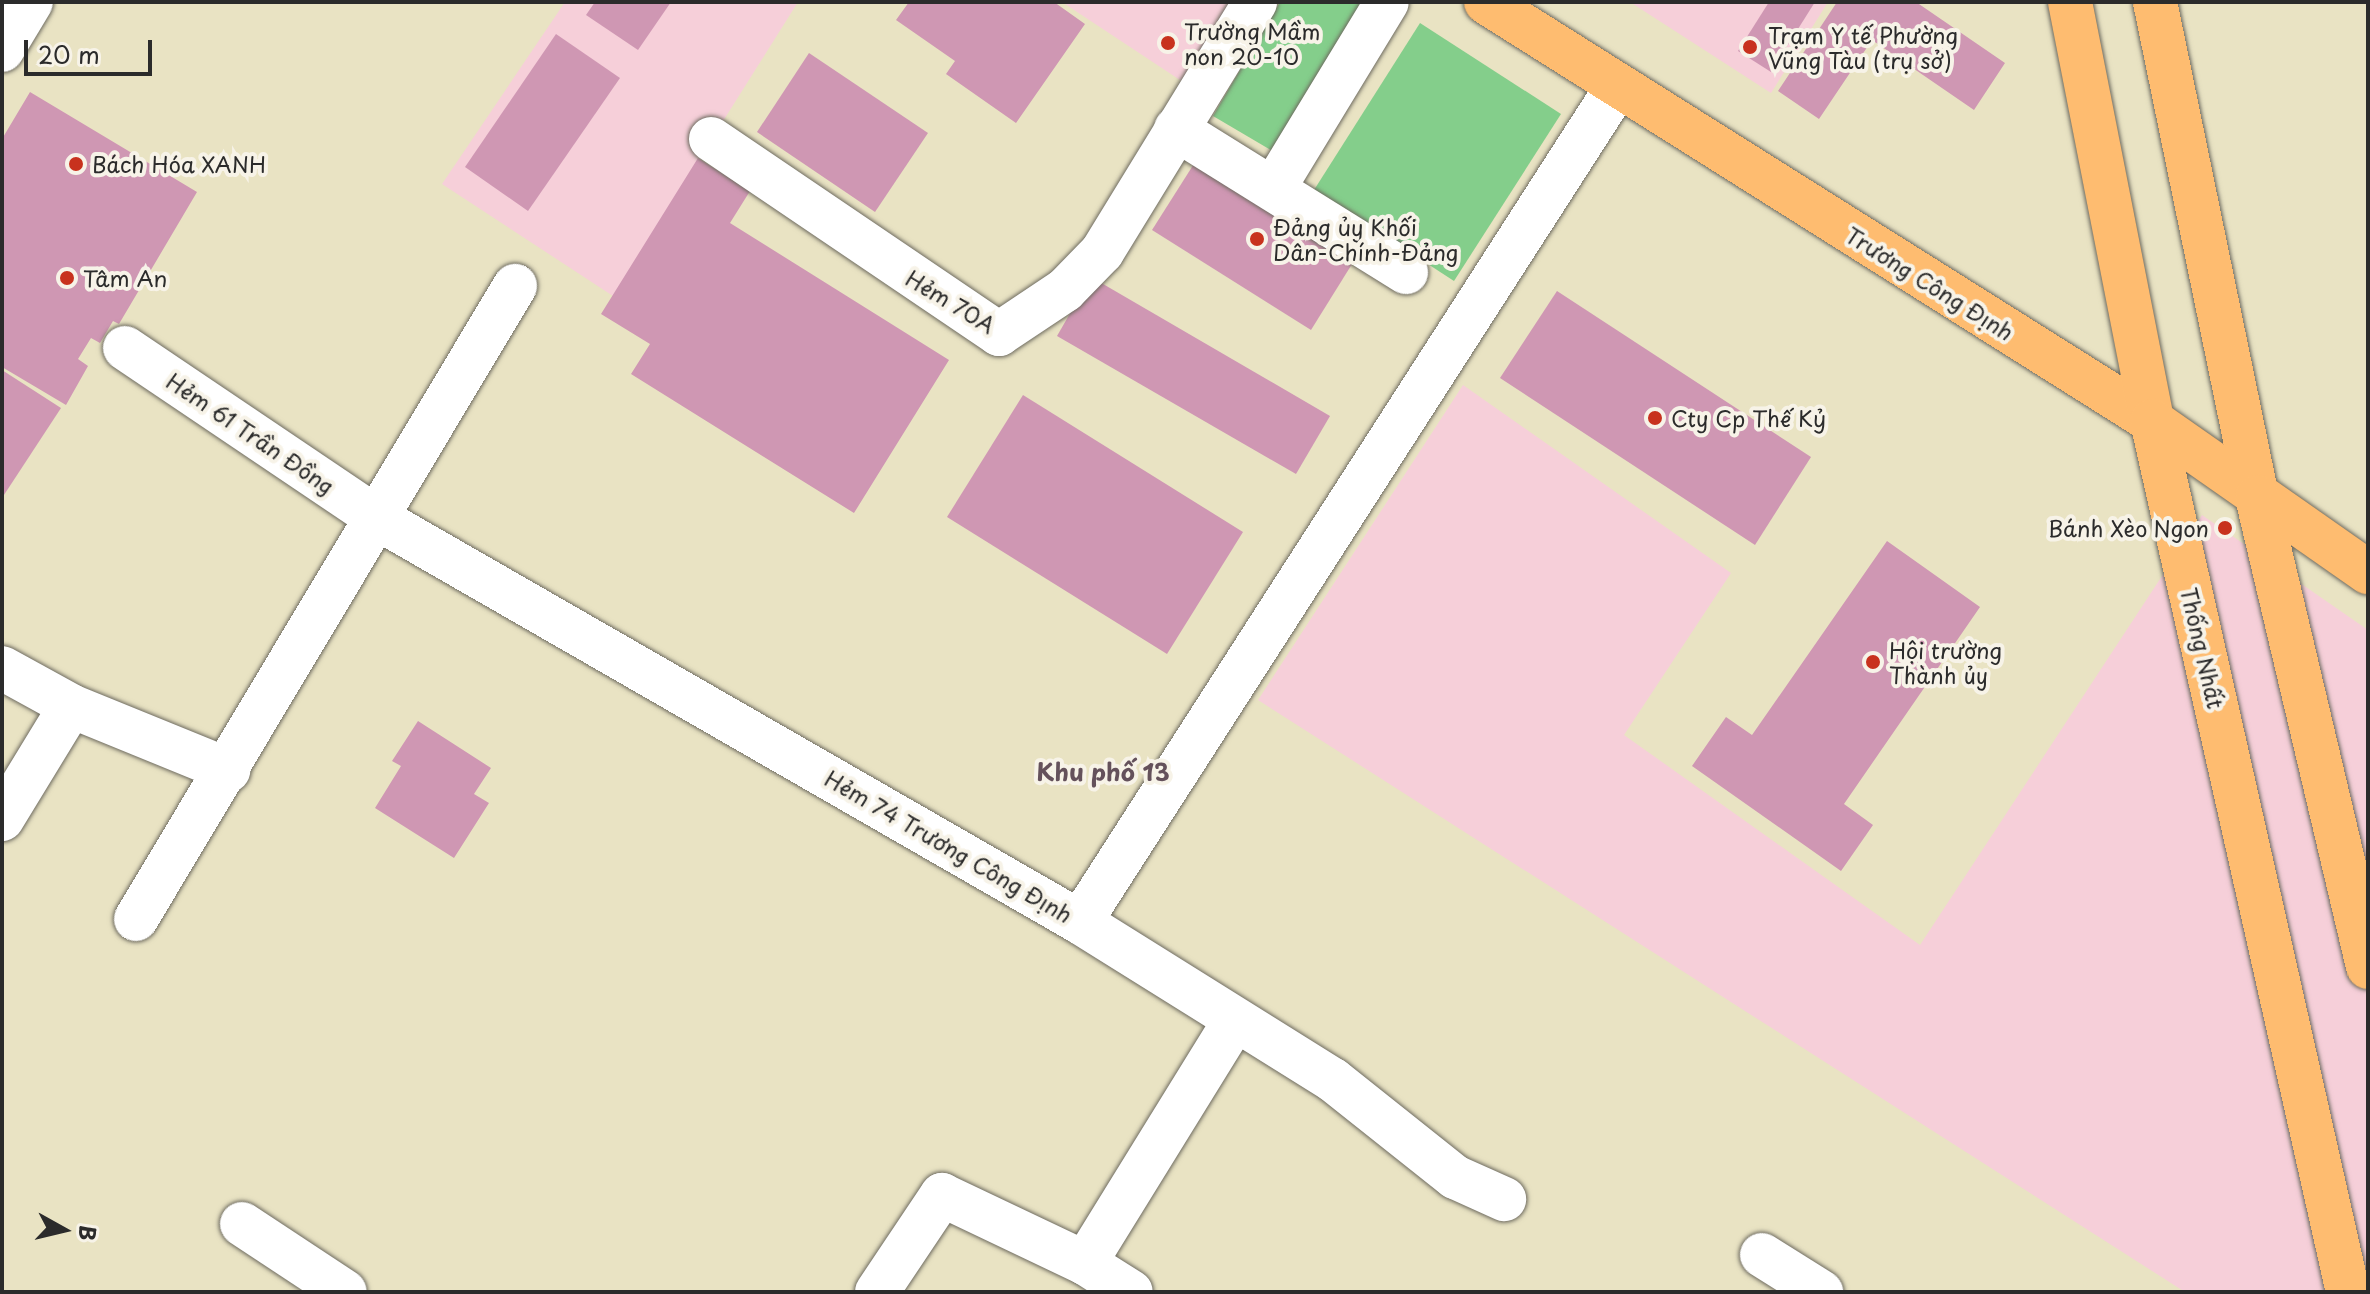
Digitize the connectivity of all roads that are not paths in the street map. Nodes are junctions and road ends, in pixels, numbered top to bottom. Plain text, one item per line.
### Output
1 (31, 2) edge
2 (1255, 2) edge
3 (1387, 2) edge
4 (1486, 2) edge
5 (2070, 2) edge
6 (2155, 2) edge
7 (2, 50) edge
8 (1617, 87) junction
9 (1176, 129) junction
10 (711, 139) dead end
11 (1275, 186) junction
12 (1406, 272) dead end
13 (515, 286) dead end
14 (125, 348) dead end
15 (2152, 421) junction
16 (2257, 497) junction
17 (377, 518) junction
18 (2368, 572) edge
19 (2, 668) edge
20 (71, 706) junction
21 (228, 770) junction
22 (2, 819) edge
23 (136, 919) dead end
24 (1080, 922) junction
25 (2368, 967) edge
26 (1234, 1022) junction
27 (1504, 1199) dead end
28 (242, 1224) dead end
29 (1762, 1255) dead end
30 (1085, 1263) junction
31 (345, 1292) edge
32 (877, 1292) edge
33 (1131, 1292) edge
34 (1821, 1292) edge
35 (2348, 1292) edge

1 - 7 street
2 - 9 street, Hẻm 70A
3 - 11 street
4 - 8 main road, Trương Công Định
5 - 15 main road, Thống Nhất
6 - 16 main road
8 - 15 main road, Trương Công Định
8 - 24 street
9 - 10 street, Hẻm 70A
9 - 11 street
11 - 12 street
13 - 17 street
14 - 17 street, Hẻm 61 Trần Đồng
15 - 16 main road, Trương Công Định
15 - 35 main road, Thống Nhất
16 - 18 main road, Trương Công Định
16 - 25 main road
17 - 21 street
17 - 24 street, Hẻm 74 Trương Công Định
19 - 20 street
20 - 21 street
20 - 22 street
21 - 23 street
24 - 26 street, Hẻm 74 Trương Công Định
26 - 27 street, Hẻm 74 Trương Công Định
26 - 30 street
28 - 31 street
29 - 34 street
30 - 32 street
30 - 33 street

